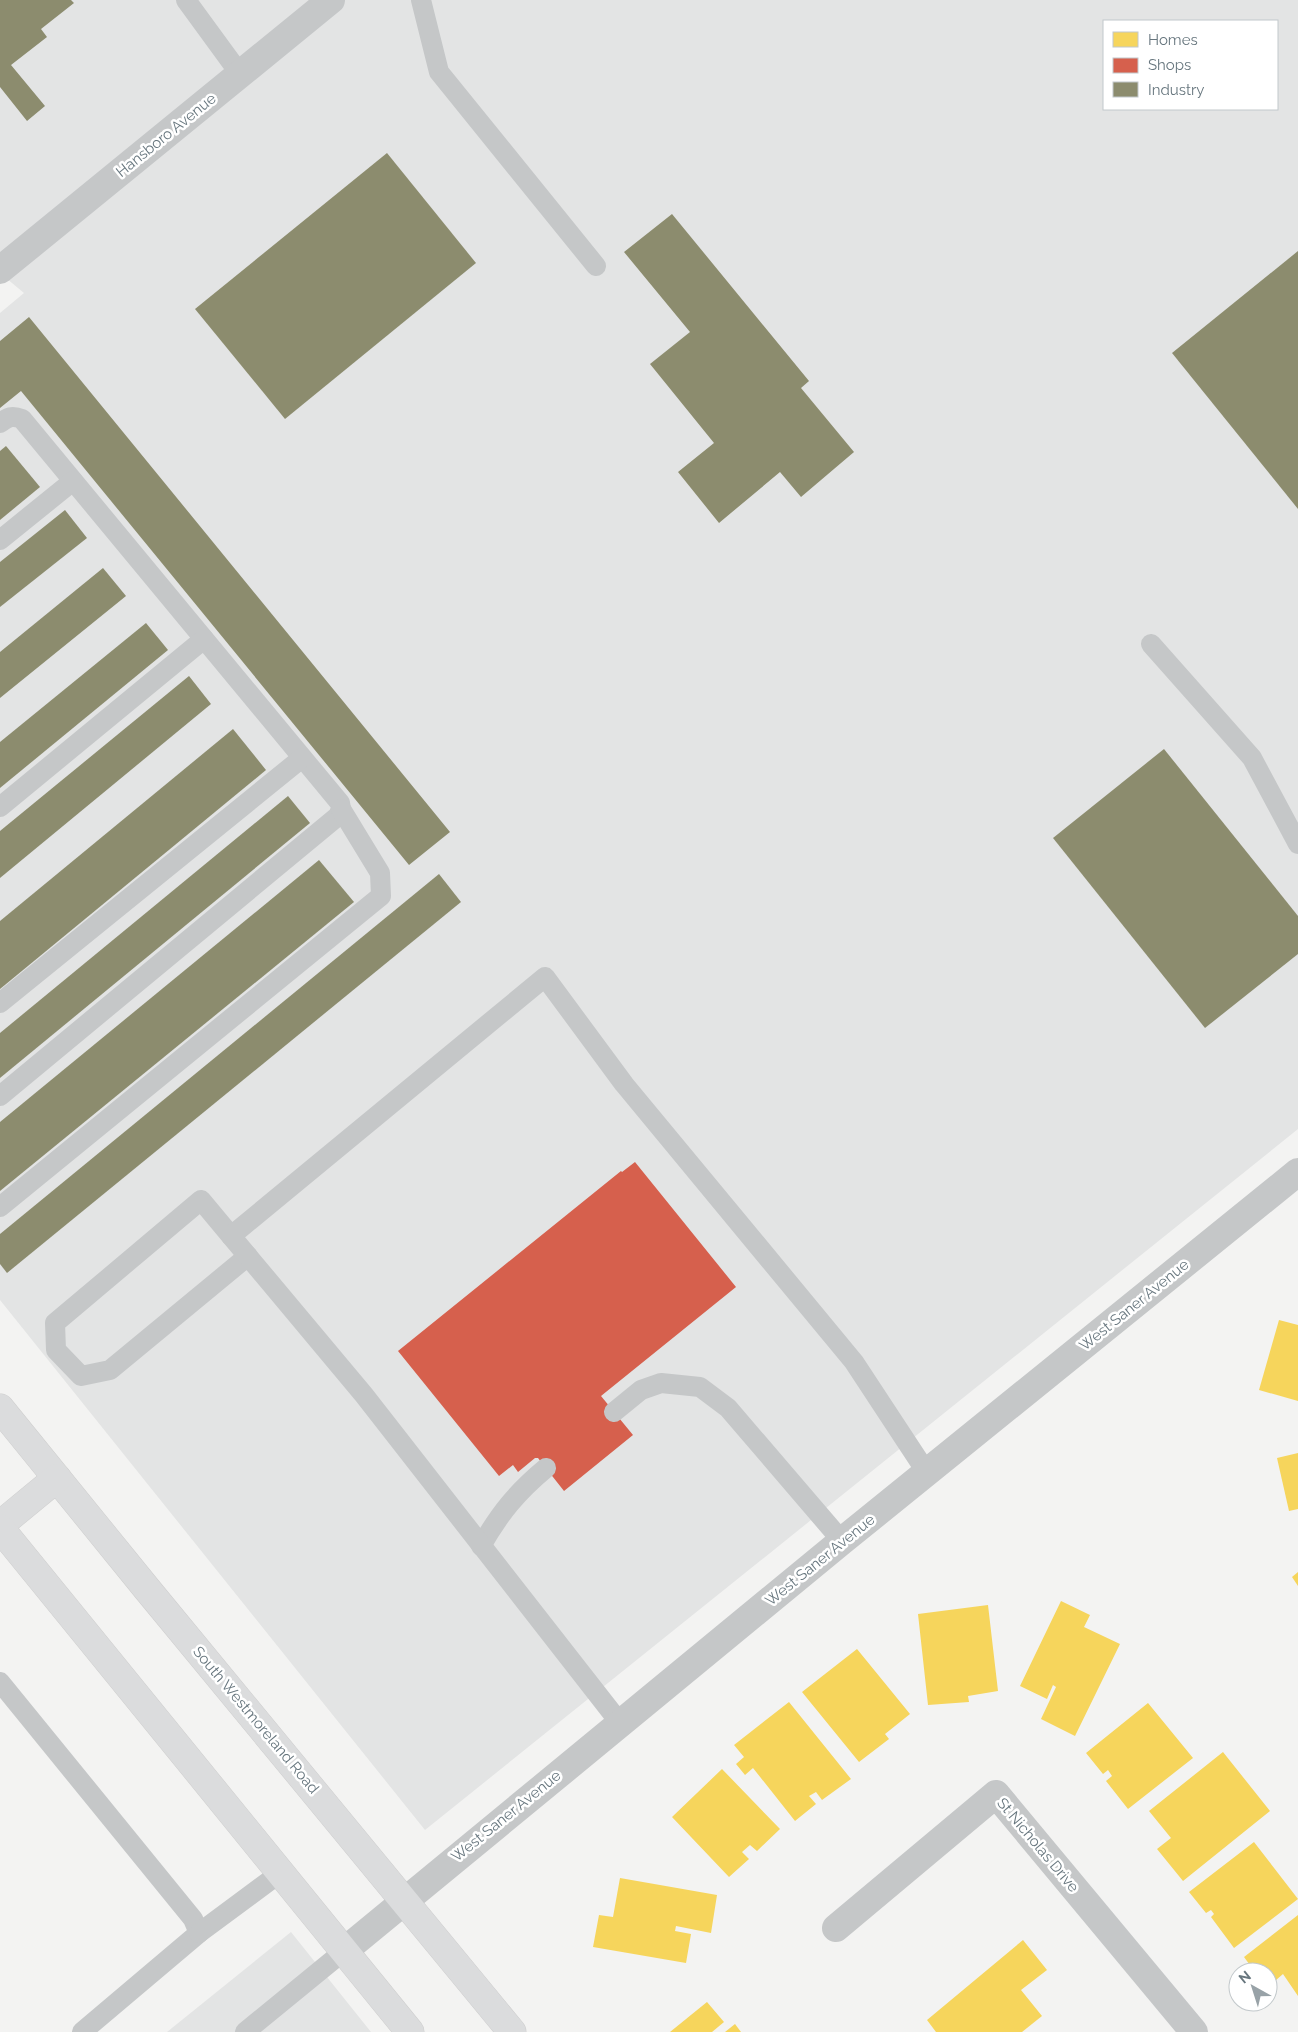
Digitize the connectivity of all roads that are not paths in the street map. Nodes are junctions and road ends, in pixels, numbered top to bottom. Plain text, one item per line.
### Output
1 (186, 0) edge
2 (421, 0) edge
3 (327, 1) edge
4 (240, 74) junction
5 (596, 266) dead end
6 (0, 270) edge
7 (0, 423) edge
8 (73, 482) junction
9 (0, 540) edge
10 (204, 639) junction
11 (1151, 644) dead end
12 (302, 758) junction
13 (0, 807) edge
14 (341, 809) junction
15 (1298, 844) edge
16 (0, 1003) edge
17 (0, 1096) edge
18 (1298, 1172) edge
19 (0, 1207) edge
20 (232, 1236) junction
21 (248, 1256) junction
22 (0, 1408) edge
23 (614, 1412) dead end
24 (546, 1468) dead end
25 (927, 1473) junction
26 (57, 1478) junction
27 (0, 1526) edge
28 (842, 1541) junction
29 (481, 1546) junction
30 (0, 1682) edge
31 (620, 1723) junction
32 (280, 1872) junction
33 (404, 1899) junction
34 (836, 1928) dead end
35 (199, 1933) junction
36 (344, 1951) junction
37 (82, 2032) edge
38 (245, 2032) edge
39 (410, 2032) edge
40 (512, 2032) edge
41 (1194, 2032) edge

1 - 4 lane
2 - 5 lane
3 - 4 street, Hansboro Avenue
4 - 6 street, Hansboro Avenue
7 - 8 lane
8 - 9 lane
8 - 10 lane
10 - 12 lane
10 - 13 lane
11 - 15 lane
12 - 14 lane
12 - 16 lane
14 - 17 lane
14 - 19 lane
18 - 25 street, West Saner Avenue
20 - 21 lane
20 - 21 lane
20 - 25 lane
21 - 29 lane
22 - 26 main road, South Westmoreland Road
23 - 28 lane
24 - 29 lane
25 - 28 street, West Saner Avenue
26 - 27 main road
26 - 33 main road, South Westmoreland Road
27 - 32 main road
28 - 31 street, West Saner Avenue
29 - 31 lane
30 - 35 lane
31 - 33 street, West Saner Avenue
32 - 35 lane
32 - 36 main road
33 - 36 street, West Saner Avenue
33 - 40 main road, South Westmoreland Road
34 - 41 street, St Nicholas Drive
35 - 37 lane
36 - 38 lane
36 - 39 main road

